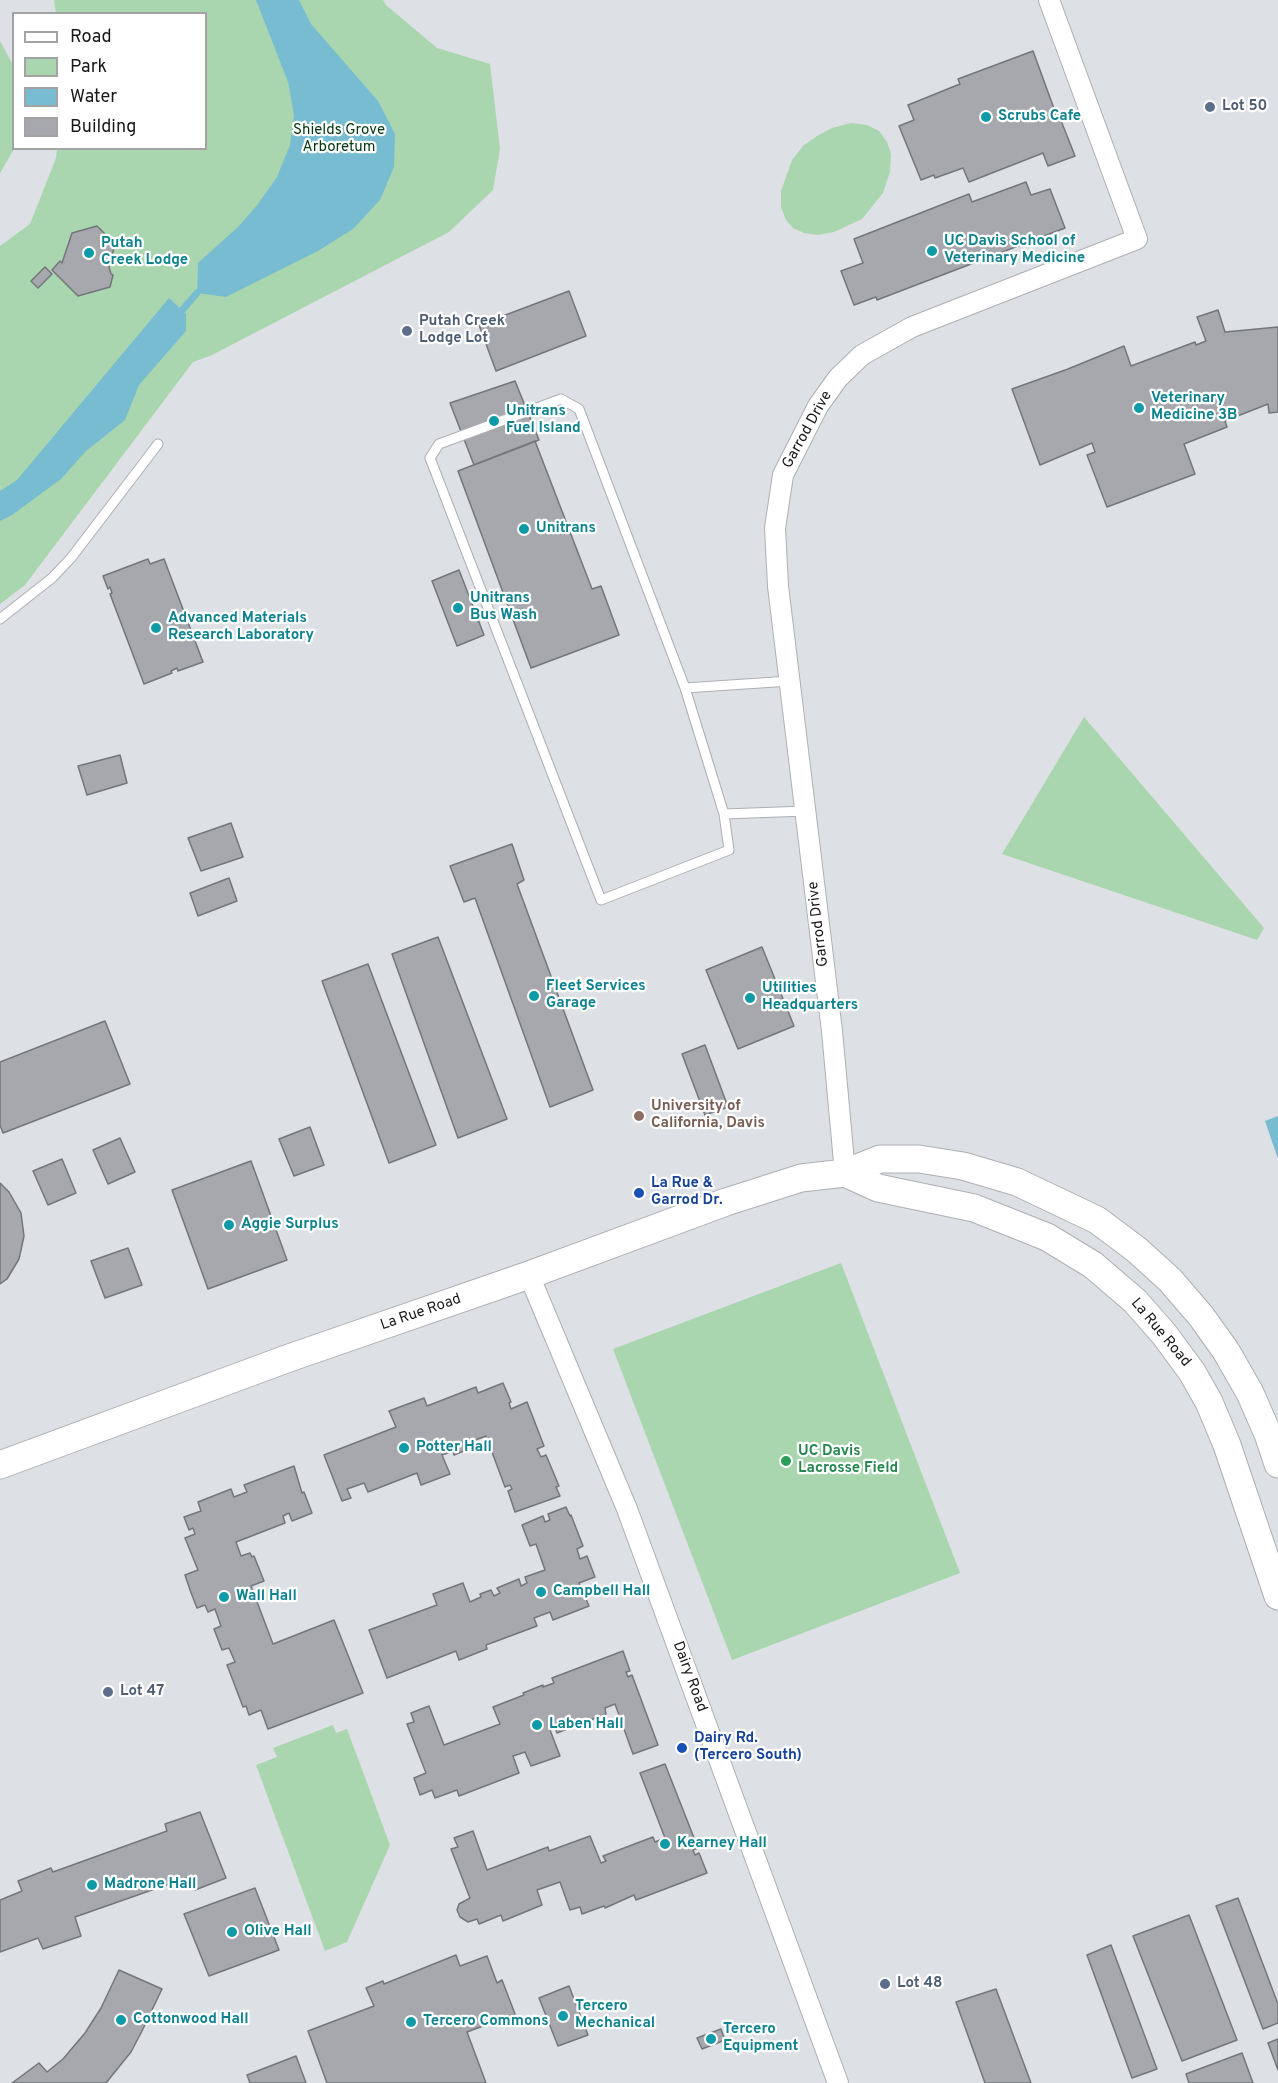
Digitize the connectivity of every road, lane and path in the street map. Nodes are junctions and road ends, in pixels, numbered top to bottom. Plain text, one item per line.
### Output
1 (1053, 1) edge
2 (158, 444) dead end
3 (0, 619) edge
4 (790, 681) junction
5 (685, 688) junction
6 (806, 810) junction
7 (724, 814) junction
8 (845, 1173) junction
9 (529, 1275) junction
10 (1278, 1464) edge
11 (0, 1466) edge
12 (1278, 1596) edge
13 (838, 2083) edge

1 - 4 street, Garrod Drive
2 - 3 lane
4 - 5 lane
4 - 6 street, Garrod Drive
5 - 7 lane
5 - 7 lane
6 - 7 lane
6 - 8 street, Garrod Drive
8 - 9 street, La Rue Road
8 - 10 street, La Rue Road
8 - 12 street, La Rue Road
9 - 11 street, La Rue Road
9 - 13 street, Dairy Road

